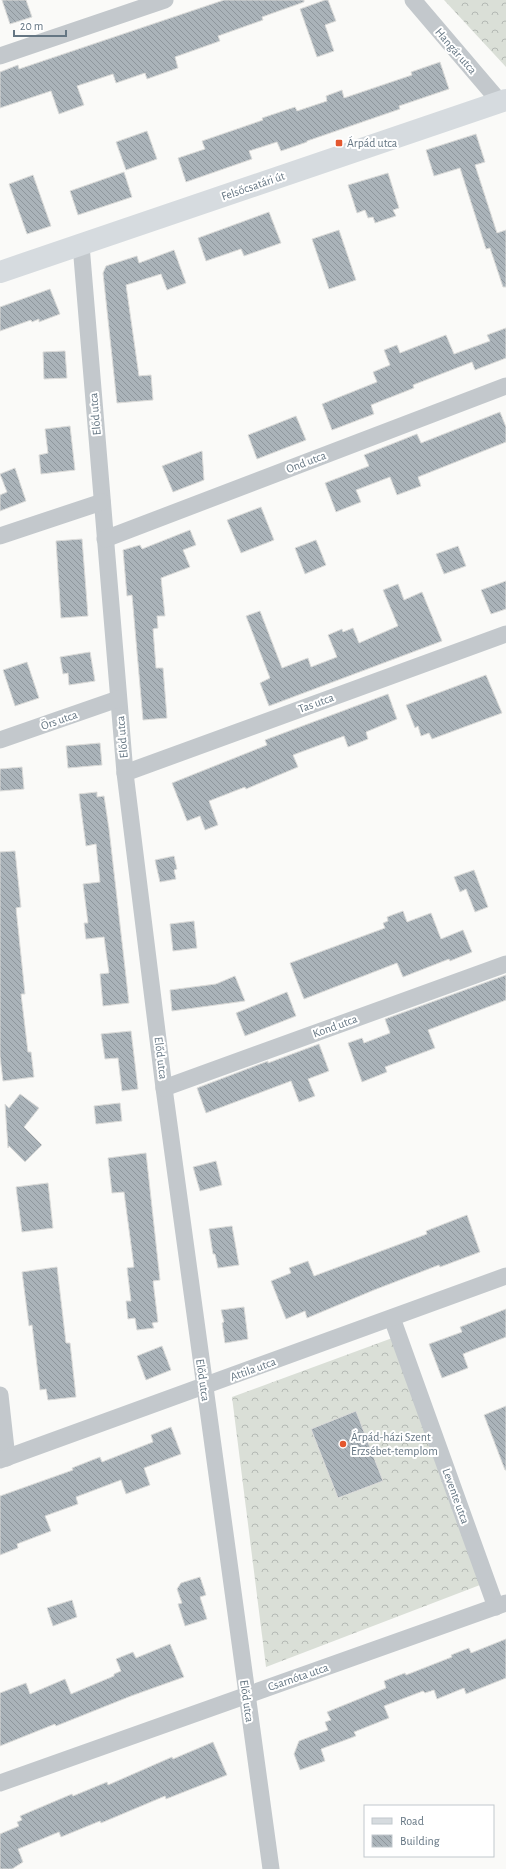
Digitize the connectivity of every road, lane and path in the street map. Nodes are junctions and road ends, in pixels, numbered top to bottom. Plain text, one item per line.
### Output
1 (165, 0) edge
2 (413, 0) edge
3 (0, 56) edge
4 (503, 101) edge
5 (80, 244) junction
6 (0, 272) edge
7 (506, 386) edge
8 (102, 502) junction
9 (0, 536) edge
10 (105, 539) junction
11 (506, 634) edge
12 (118, 699) junction
13 (0, 740) edge
14 (125, 773) junction
15 (506, 964) edge
16 (164, 1088) junction
17 (506, 1276) edge
18 (392, 1318) junction
19 (204, 1387) junction
20 (0, 1395) edge
21 (4, 1459) edge
22 (501, 1605) edge
23 (246, 1695) junction
24 (0, 1783) edge
25 (271, 1869) edge

1 - 3 street
2 - 4 street, Hangár utca
4 - 5 street, Felsőcsatári út
5 - 6 street, Felsőcsatári út
5 - 8 street, Előd utca
7 - 10 street, Ond utca
8 - 9 street
8 - 10 street, Előd utca
10 - 12 street, Előd utca
11 - 14 street, Tas utca
12 - 13 street, Örs utca
12 - 14 street, Előd utca
14 - 16 street, Előd utca
15 - 16 street, Kond utca
16 - 19 street, Előd utca
17 - 18 street, Attila utca
18 - 19 street, Attila utca
18 - 22 street, Levente utca
19 - 21 street, Attila utca
19 - 23 street, Előd utca
20 - 21 street
22 - 23 street, Csarnóta utca
23 - 24 street, Csarnóta utca
23 - 25 street, Előd utca

